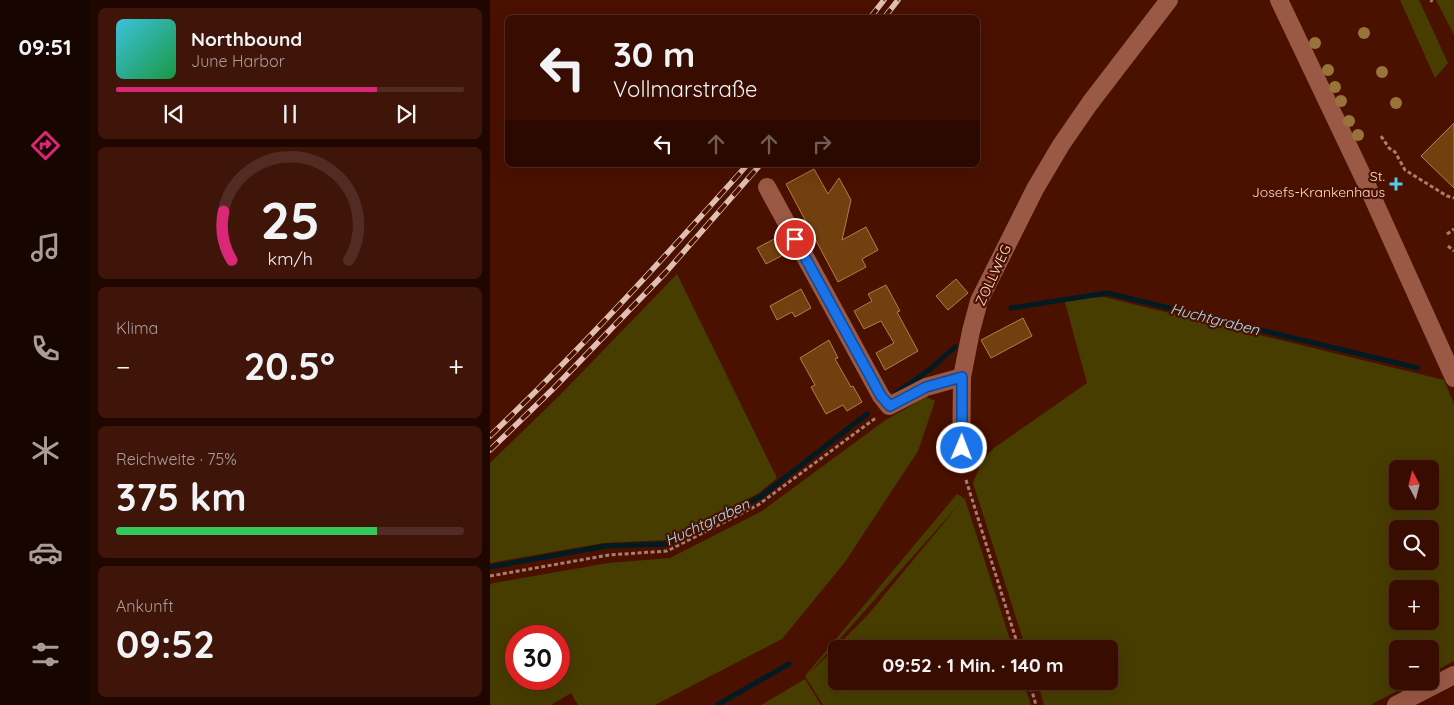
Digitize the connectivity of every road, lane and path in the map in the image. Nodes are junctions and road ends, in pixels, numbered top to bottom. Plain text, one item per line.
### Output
1 (1169, 0) edge
2 (1279, 0) edge
3 (1381, 136) dead end
4 (767, 187) dead end
5 (1454, 198) edge
6 (1454, 229) edge
7 (1447, 234) dead end
8 (1448, 246) dead end
9 (1454, 252) edge
10 (962, 377) junction
11 (1454, 378) edge
12 (890, 406) junction
13 (961, 465) joint
14 (490, 576) edge
15 (1016, 640) edge
16 (1454, 676) edge
17 (1032, 690) edge
18 (1036, 705) edge
19 (1396, 705) edge

1 - 10 street, ZOLLWEG
2 - 11 street
3 - 5 path
4 - 12 street
6 - 7 path
8 - 9 path
10 - 12 street
10 - 13 street, ZOLLWEG
12 - 14 path
13 - 15 path
16 - 19 street
17 - 18 path

